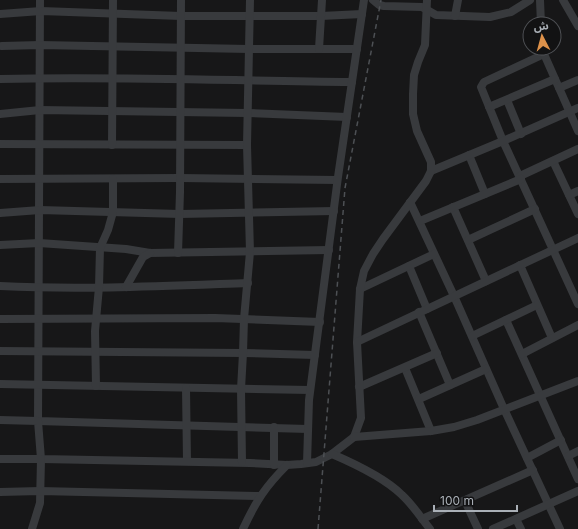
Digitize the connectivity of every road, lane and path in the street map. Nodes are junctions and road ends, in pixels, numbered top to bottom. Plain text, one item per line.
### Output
1 (40, 0) edge
2 (114, 0) edge
3 (182, 0) edge
4 (250, 0) edge
5 (322, 0) edge
6 (364, 0) edge
7 (373, 0) edge
8 (427, 0) edge
9 (458, 0) edge
10 (530, 0) edge
11 (540, 0) edge
12 (563, 0) edge
13 (427, 9) junction
14 (41, 11) junction
15 (0, 14) edge
16 (113, 14) junction
17 (362, 14) junction
18 (181, 16) junction
19 (250, 16) junction
20 (321, 16) junction
21 (455, 16) junction
22 (541, 16) edge
23 (578, 26) edge
24 (40, 45) junction
25 (2, 46) dead end
26 (114, 46) junction
27 (181, 48) junction
28 (248, 49) junction
29 (319, 49) junction
30 (357, 49) junction
31 (535, 56) edge
32 (546, 56) edge
33 (40, 78) junction
34 (114, 78) junction
35 (0, 79) edge
36 (180, 79) junction
37 (555, 79) junction
38 (578, 80) edge
39 (248, 81) junction
40 (352, 82) junction
41 (559, 88) junction
42 (507, 100) junction
43 (489, 106) junction
44 (578, 108) edge
45 (40, 110) junction
46 (113, 111) junction
47 (180, 112) junction
48 (570, 112) junction
49 (247, 113) junction
50 (0, 114) edge
51 (347, 117) junction
52 (578, 131) edge
53 (521, 134) junction
54 (504, 142) junction
55 (0, 144) edge
56 (247, 144) junction
57 (40, 145) junction
58 (112, 145) junction
59 (180, 145) junction
60 (578, 149) edge
61 (469, 156) junction
62 (553, 160) junction
63 (432, 171) junction
64 (520, 177) junction
65 (180, 178) junction
66 (0, 179) edge
67 (40, 179) junction
68 (113, 179) junction
69 (248, 180) junction
70 (337, 180) junction
71 (578, 190) edge
72 (485, 194) junction
73 (569, 195) junction
74 (410, 202) junction
75 (453, 207) junction
76 (535, 208) junction
77 (40, 210) junction
78 (334, 211) junction
79 (113, 212) junction
80 (249, 212) junction
81 (0, 213) edge
82 (180, 214) junction
83 (578, 214) edge
84 (420, 221) junction
85 (578, 238) edge
86 (468, 240) junction
87 (39, 243) junction
88 (0, 245) edge
89 (100, 248) junction
90 (329, 250) junction
91 (552, 250) junction
92 (250, 252) junction
93 (150, 253) junction
94 (178, 253) junction
95 (434, 254) junction
96 (520, 265) junction
97 (409, 266) junction
98 (486, 282) junction
99 (248, 283) junction
100 (0, 286) edge
101 (126, 287) junction
102 (574, 287) edge
103 (39, 288) junction
104 (99, 288) junction
105 (360, 289) junction
106 (454, 296) junction
107 (578, 304) edge
108 (538, 306) junction
109 (423, 311) junction
110 (96, 318) junction
111 (0, 319) edge
112 (39, 319) junction
113 (244, 319) junction
114 (506, 320) junction
115 (320, 322) junction
116 (578, 325) edge
117 (472, 336) junction
118 (552, 338) junction
119 (357, 342) junction
120 (0, 351) edge
121 (39, 352) junction
122 (96, 352) junction
123 (243, 353) junction
124 (436, 353) junction
125 (522, 354) junction
126 (315, 355) junction
127 (405, 368) junction
128 (486, 369) junction
129 (578, 381) edge
130 (0, 384) edge
131 (38, 385) junction
132 (450, 385) junction
133 (96, 386) junction
134 (359, 387) junction
135 (186, 388) junction
136 (241, 389) junction
137 (310, 390) junction
138 (540, 395) junction
139 (419, 398) junction
140 (504, 409) junction
141 (0, 420) edge
142 (38, 420) junction
143 (187, 425) junction
144 (242, 427) junction
145 (274, 427) junction
146 (308, 429) junction
147 (431, 431) junction
148 (354, 437) junction
149 (561, 440) junction
150 (578, 451) edge
151 (332, 454) junction
152 (568, 456) junction
153 (527, 458) junction
154 (0, 459) edge
155 (41, 459) junction
156 (187, 461) junction
157 (242, 462) junction
158 (307, 463) junction
159 (274, 465) junction
160 (287, 465) junction
161 (532, 470) junction
162 (578, 479) edge
163 (578, 491) edge
164 (0, 492) edge
165 (40, 492) junction
166 (259, 496) junction
167 (466, 501) junction
168 (548, 504) junction
169 (422, 519) junction
170 (516, 519) junction
171 (32, 529) edge
172 (243, 529) edge
173 (430, 529) edge
174 (478, 529) edge
175 (494, 529) edge
176 (521, 529) edge
177 (560, 529) edge

1 - 14 street
2 - 16 street
3 - 18 street
4 - 19 street
5 - 20 street
6 - 17 street
7 - 13 street
8 - 13 street
9 - 21 street
10 - 21 street
11 - 22 street
12 - 23 street
13 - 21 street
13 - 63 street
14 - 15 street
14 - 16 street
14 - 24 street
16 - 18 street
16 - 26 street
17 - 20 street
17 - 30 street
18 - 19 street
18 - 27 street
19 - 20 street
19 - 28 street
20 - 29 street
24 - 25 street
24 - 26 street
24 - 33 street
26 - 27 street
26 - 34 street
27 - 28 street
27 - 36 street
28 - 29 street
28 - 39 street
29 - 30 street
30 - 40 street
31 - 43 street
32 - 37 street
33 - 34 street
33 - 35 street
33 - 45 street
34 - 36 street
34 - 46 street
36 - 39 street
36 - 47 street
37 - 41 street
37 - 42 street
38 - 41 street
39 - 40 street
39 - 49 street
40 - 51 street
41 - 48 street
42 - 43 street
42 - 53 street
43 - 54 street
44 - 48 street
45 - 46 street
45 - 50 street
45 - 57 street
46 - 47 street
46 - 58 street
47 - 49 street
47 - 59 street
48 - 52 street
48 - 53 street
49 - 51 street
49 - 56 street
51 - 70 street
53 - 54 street
54 - 61 street
54 - 64 street
55 - 57 street
56 - 59 street
56 - 69 street
57 - 58 street
57 - 67 street
58 - 59 street
59 - 65 street
60 - 62 street
61 - 63 street
61 - 72 street
62 - 64 street
62 - 73 street
63 - 74 street
64 - 72 street
64 - 76 street
65 - 68 street
65 - 69 street
65 - 82 street
66 - 67 street
67 - 68 street
67 - 77 street
68 - 79 street
69 - 70 street
69 - 80 street
70 - 78 street
71 - 73 street
72 - 75 street
73 - 83 street
74 - 84 street
74 - 105 street
75 - 84 street
75 - 86 street
76 - 86 street
76 - 91 street
77 - 79 street
77 - 81 street
77 - 87 street
78 - 80 street
78 - 90 street
79 - 82 street
79 - 89 street
80 - 82 street
80 - 92 street
82 - 94 street
84 - 95 street
85 - 91 street
86 - 98 street
87 - 88 street
87 - 89 street
87 - 103 street
89 - 93 street
89 - 104 street
90 - 92 street
90 - 115 street
91 - 96 street
91 - 102 street
92 - 94 street
92 - 99 street
93 - 94 street
93 - 101 street
95 - 97 street
95 - 106 street
96 - 98 street
96 - 108 street
97 - 105 street
97 - 109 street
98 - 106 street
99 - 101 street
99 - 113 street
100 - 103 street
101 - 104 street
102 - 107 street
103 - 104 street
103 - 112 street
104 - 110 street
105 - 119 street
106 - 109 street
106 - 117 street
108 - 114 street
108 - 118 street
109 - 119 street
109 - 124 street
110 - 112 street
110 - 113 street
110 - 122 street
111 - 112 street
112 - 121 street
113 - 115 street
113 - 123 street
114 - 117 street
114 - 125 street
115 - 126 street
116 - 118 street
117 - 128 street
118 - 125 street
119 - 134 street
120 - 121 street
121 - 122 street
121 - 131 street
122 - 123 street
122 - 133 street
123 - 126 street
123 - 136 street
124 - 127 street
124 - 132 street
125 - 138 street
126 - 137 street
127 - 134 street
127 - 139 street
128 - 132 street
128 - 140 street
129 - 138 street
130 - 131 street
131 - 133 street
131 - 142 street
132 - 139 street
133 - 135 street
134 - 148 street
135 - 136 street
135 - 143 street
136 - 137 street
136 - 144 street
137 - 146 street
138 - 140 street
138 - 149 street
139 - 147 street
140 - 147 street
140 - 153 street
141 - 142 street
142 - 143 street
142 - 155 street
143 - 144 street
143 - 156 street
144 - 145 street
144 - 157 street
145 - 146 street
145 - 159 street
146 - 158 street
147 - 148 street
148 - 151 street
149 - 152 street
149 - 153 street
150 - 152 street
151 - 158 street
151 - 169 street
152 - 162 street
153 - 161 street
154 - 155 street
155 - 156 street
155 - 165 street
156 - 157 street
157 - 159 street
158 - 160 street
159 - 160 street
160 - 166 street
161 - 167 street
161 - 168 street
163 - 168 street
164 - 165 street
165 - 166 street
165 - 171 street
166 - 172 street
167 - 169 street
167 - 174 street
168 - 170 street
168 - 177 street
169 - 173 street
170 - 175 street
170 - 176 street

